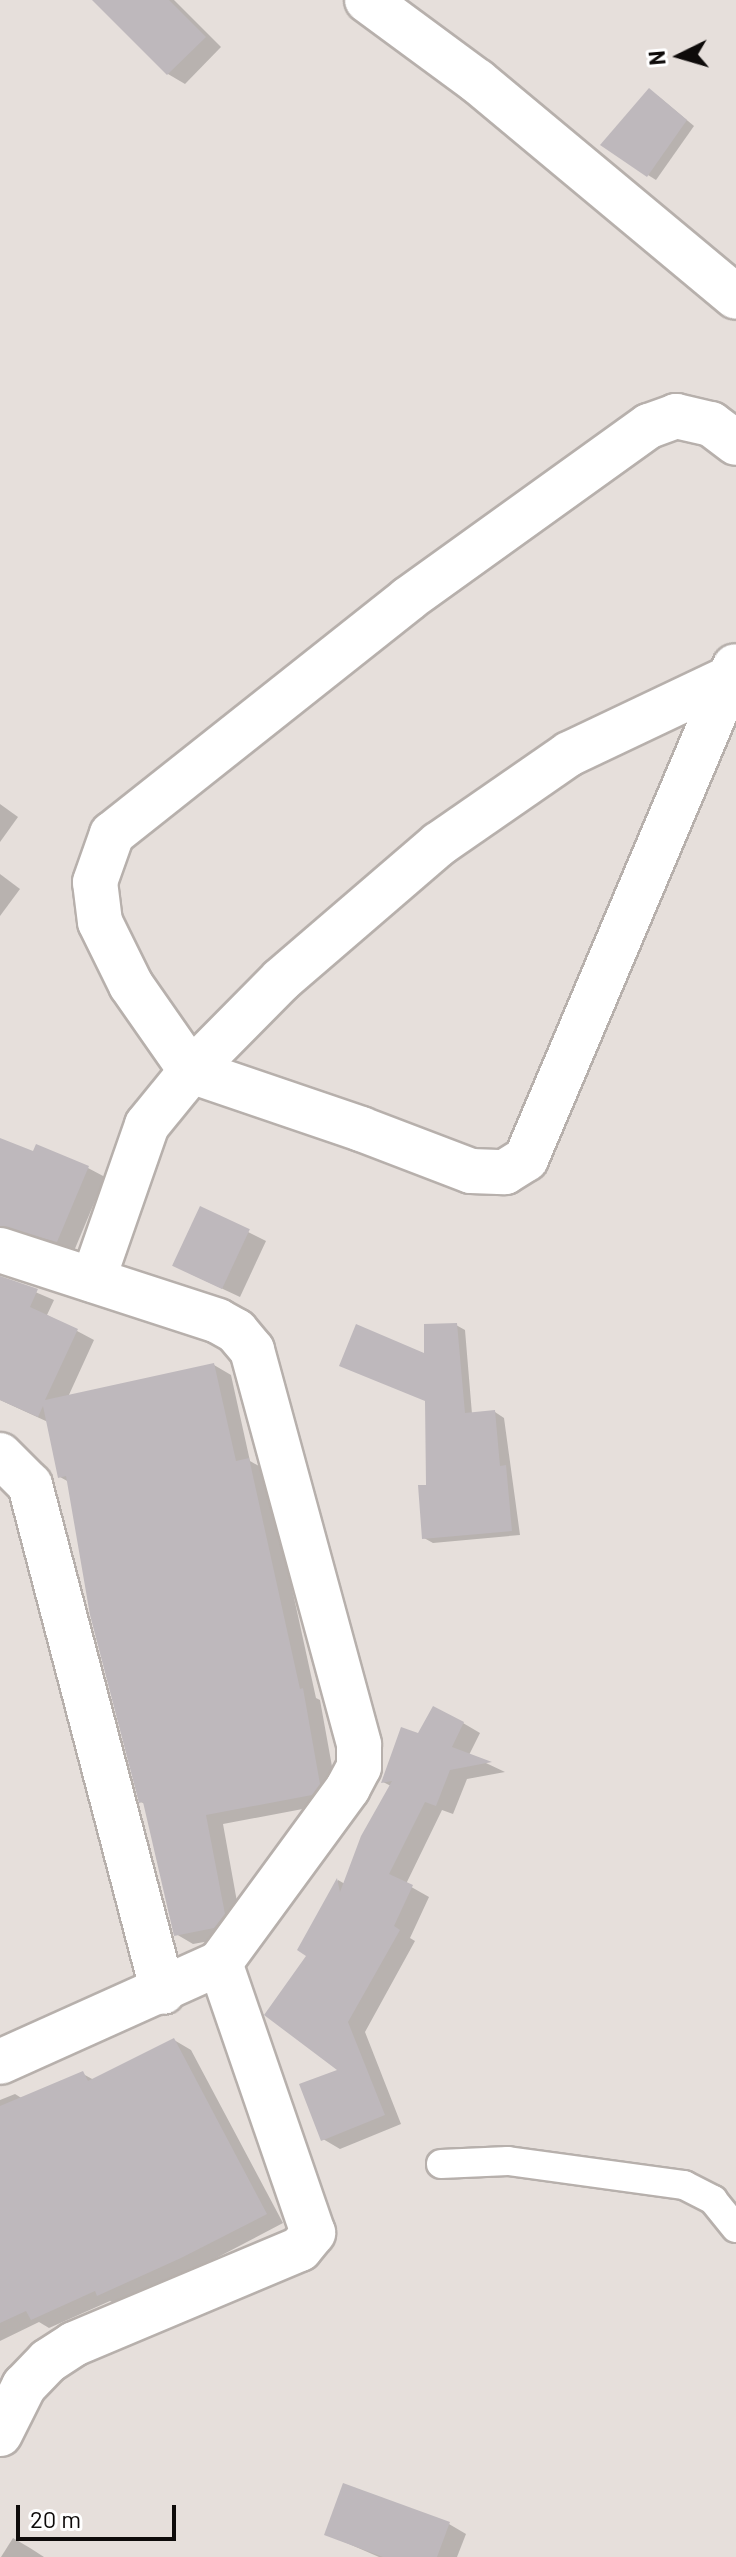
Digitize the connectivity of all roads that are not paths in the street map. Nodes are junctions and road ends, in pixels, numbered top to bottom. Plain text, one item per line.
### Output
1 (367, 0) edge
2 (736, 297) edge
3 (736, 443) edge
4 (732, 671) edge
5 (191, 1071) junction
6 (0, 1250) edge
7 (93, 1280) junction
8 (0, 1455) edge
9 (220, 1963) junction
10 (163, 1992) junction
11 (0, 2062) edge
12 (441, 2164) dead end
13 (736, 2228) edge
14 (0, 2434) edge

1 - 2 street
3 - 5 street
4 - 5 street
4 - 5 street
5 - 7 street
6 - 7 street
7 - 9 street
8 - 10 street
9 - 10 street
9 - 14 street
10 - 11 street
12 - 13 lane

